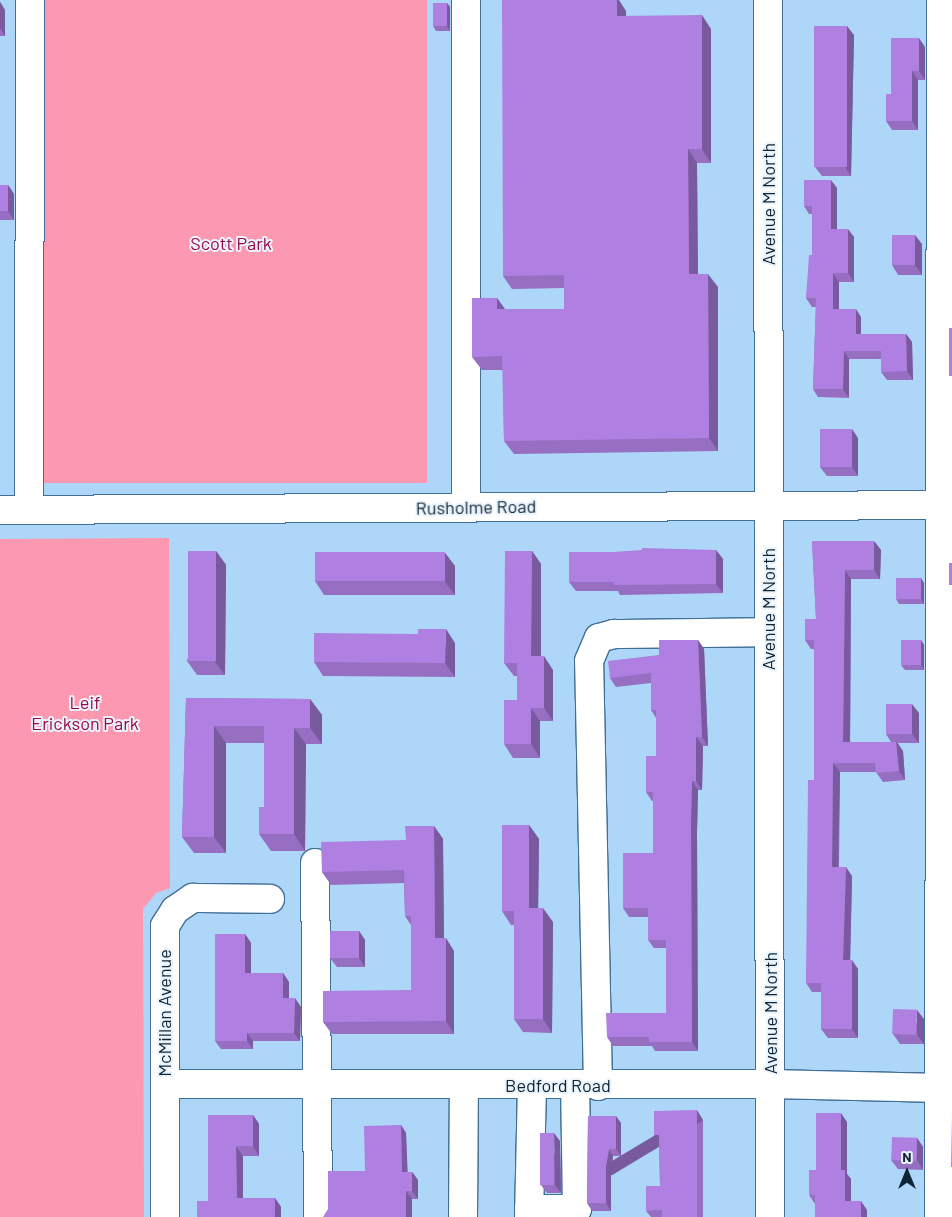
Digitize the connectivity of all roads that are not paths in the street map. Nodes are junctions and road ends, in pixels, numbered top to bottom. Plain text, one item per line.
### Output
1 (30, 0) edge
2 (466, 0) edge
3 (768, 0) edge
4 (941, 0) edge
5 (768, 504) junction
6 (947, 505) edge
7 (466, 508) junction
8 (0, 510) edge
9 (29, 510) junction
10 (768, 632) junction
11 (314, 863) dead end
12 (270, 899) dead end
13 (165, 1084) junction
14 (318, 1084) junction
15 (770, 1084) junction
16 (464, 1085) junction
17 (532, 1085) junction
18 (587, 1086) junction
19 (946, 1088) edge
20 (529, 1213) edge
21 (165, 1217) edge
22 (318, 1217) edge
23 (463, 1217) edge
24 (770, 1217) edge
25 (939, 1217) edge

1 - 9 street
2 - 7 street
3 - 5 street, Avenue M North
4 - 6 street
5 - 6 street, Rusholme Road
5 - 7 street, Rusholme Road
5 - 10 street, Avenue M North
6 - 19 street
7 - 9 street, Rusholme Road
8 - 9 street, Rusholme Road
10 - 15 street, Avenue M North
10 - 18 street
11 - 14 street
12 - 13 street, McMillan Avenue
13 - 14 street, Bedford Road
13 - 21 street, McMillan Avenue
14 - 16 street, Bedford Road
14 - 22 street
15 - 18 street, Bedford Road
15 - 19 street, Bedford Road
15 - 24 street, Avenue M North
16 - 17 street, Bedford Road
16 - 23 street
17 - 18 street, Bedford Road
17 - 20 street
18 - 20 street
19 - 25 street

